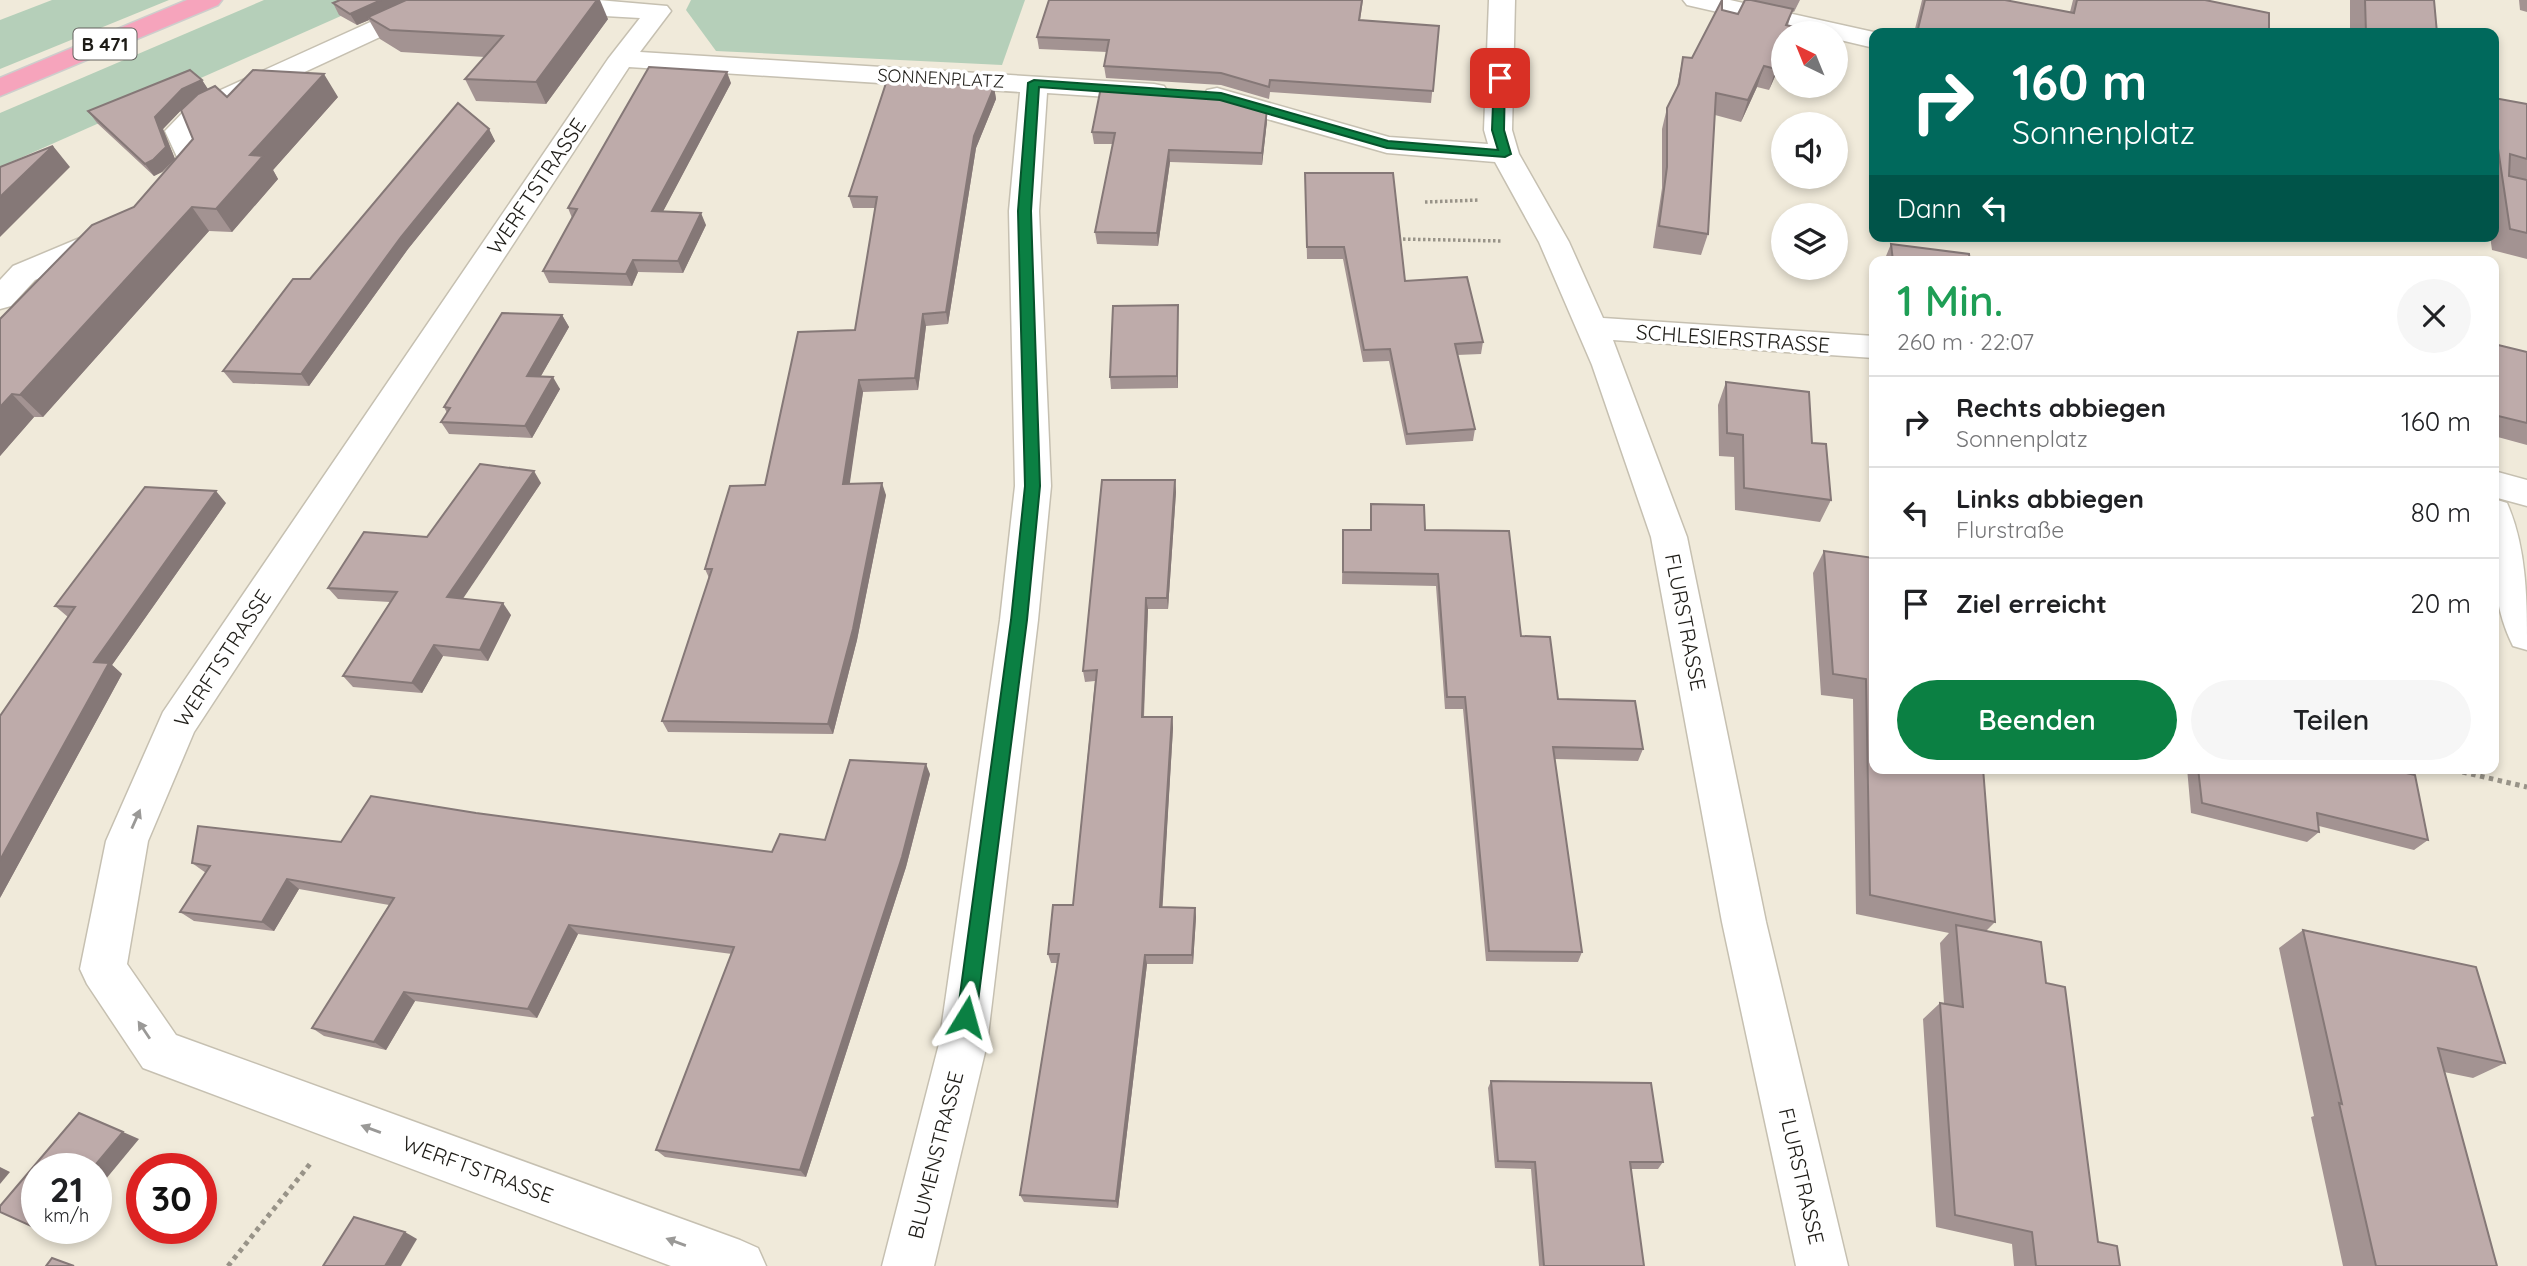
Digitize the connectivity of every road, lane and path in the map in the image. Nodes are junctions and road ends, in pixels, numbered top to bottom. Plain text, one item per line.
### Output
1 (209, 0) edge
2 (440, 0) edge
3 (1502, 0) edge
4 (1696, 0) edge
5 (526, 4) edge
6 (1869, 39) edge
7 (621, 59) junction
8 (1034, 83) junction
9 (0, 88) edge
10 (1505, 154) junction
11 (1398, 239) edge
12 (1554, 242) junction
13 (12, 273) edge
14 (0, 299) edge
15 (1592, 328) junction
16 (1869, 347) edge
17 (2499, 485) edge
18 (2527, 493) edge
19 (2499, 531) edge
20 (2527, 635) edge
21 (2471, 774) edge
22 (2527, 787) edge
23 (345, 1120) junction
24 (228, 1266) edge
25 (740, 1266) edge
26 (908, 1266) edge
27 (1822, 1266) edge

1 - 9 highway, B 471
2 - 13 street
3 - 10 street, FLURSTRASSE
4 - 6 street
5 - 7 street, WERFTSTRASSE
7 - 8 street, SONNENPLATZ
23 -> 7 street, WERFTSTRASSE
8 - 10 street, SONNENPLATZ
8 - 26 street, BLUMENSTRASSE
10 - 12 street, FLURSTRASSE
11 - 12 path
12 - 15 street, FLURSTRASSE
13 - 14 street
15 - 16 street, SCHLESIERSTRASSE
15 - 27 street, FLURSTRASSE
17 - 18 street
19 - 20 street
21 - 22 path
23 - 24 path
25 -> 23 street, WERFTSTRASSE

